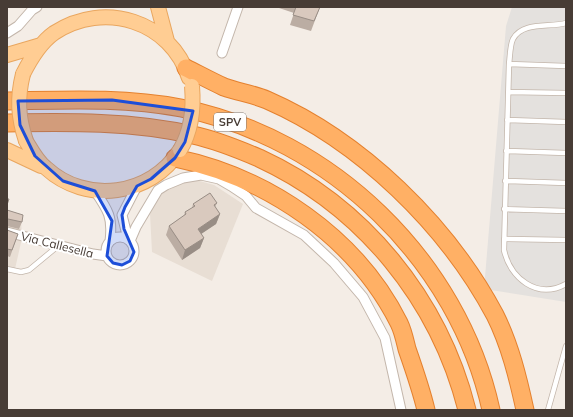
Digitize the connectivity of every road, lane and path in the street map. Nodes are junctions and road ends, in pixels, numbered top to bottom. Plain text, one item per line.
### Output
1 (37, 7) edge
2 (116, 7) edge
3 (158, 7) edge
4 (238, 7) edge
5 (100, 16) junction
6 (566, 23) edge
7 (7, 33) edge
8 (167, 41) junction
9 (41, 45) junction
10 (222, 53) dead end
11 (7, 55) edge
12 (509, 64) junction
13 (566, 66) edge
14 (186, 68) junction
15 (508, 92) junction
16 (566, 93) edge
17 (7, 101) edge
18 (507, 120) junction
19 (566, 122) edge
20 (7, 123) edge
21 (7, 150) edge
22 (506, 151) junction
23 (566, 153) edge
24 (177, 154) junction
25 (46, 168) junction
26 (505, 181) junction
27 (566, 183) edge
28 (137, 186) junction
29 (95, 191) junction
30 (504, 209) junction
31 (566, 211) edge
32 (7, 232) edge
33 (504, 239) junction
34 (129, 240) junction
35 (566, 240) edge
36 (110, 241) junction
37 (60, 245) junction
38 (107, 256) junction
39 (7, 269) edge
40 (566, 284) edge
41 (566, 346) edge
42 (401, 410) edge
43 (426, 410) edge
44 (467, 410) edge
45 (491, 410) edge
46 (525, 410) edge
47 (548, 410) edge

1 - 7 street
2 - 5 main road
3 - 8 main road
4 - 10 street
5 - 8 main road
5 - 9 main road
6 - 12 lane
8 - 14 main road
9 - 11 main road
9 - 25 main road, bridge
12 - 13 lane
12 - 15 lane
14 - 24 main road, bridge
14 - 46 highway
15 - 16 lane
15 - 18 lane
17 - 45 highway, SPV
18 - 19 lane
18 - 22 lane
20 - 44 highway, SPV
21 - 25 main road
22 - 23 lane
22 - 26 lane
24 - 28 main road
24 - 43 highway
25 - 29 main road
26 - 27 lane
26 - 30 lane
28 - 29 main road
28 - 34 street
29 - 36 street
30 - 31 lane
30 - 33 lane
32 - 37 street, Via Callesella
33 - 35 lane
33 - 40 lane
34 - 36 street
34 - 38 street
34 - 42 street
36 - 38 street
37 - 38 street, Via Callesella
37 - 39 lane
41 - 47 lane

